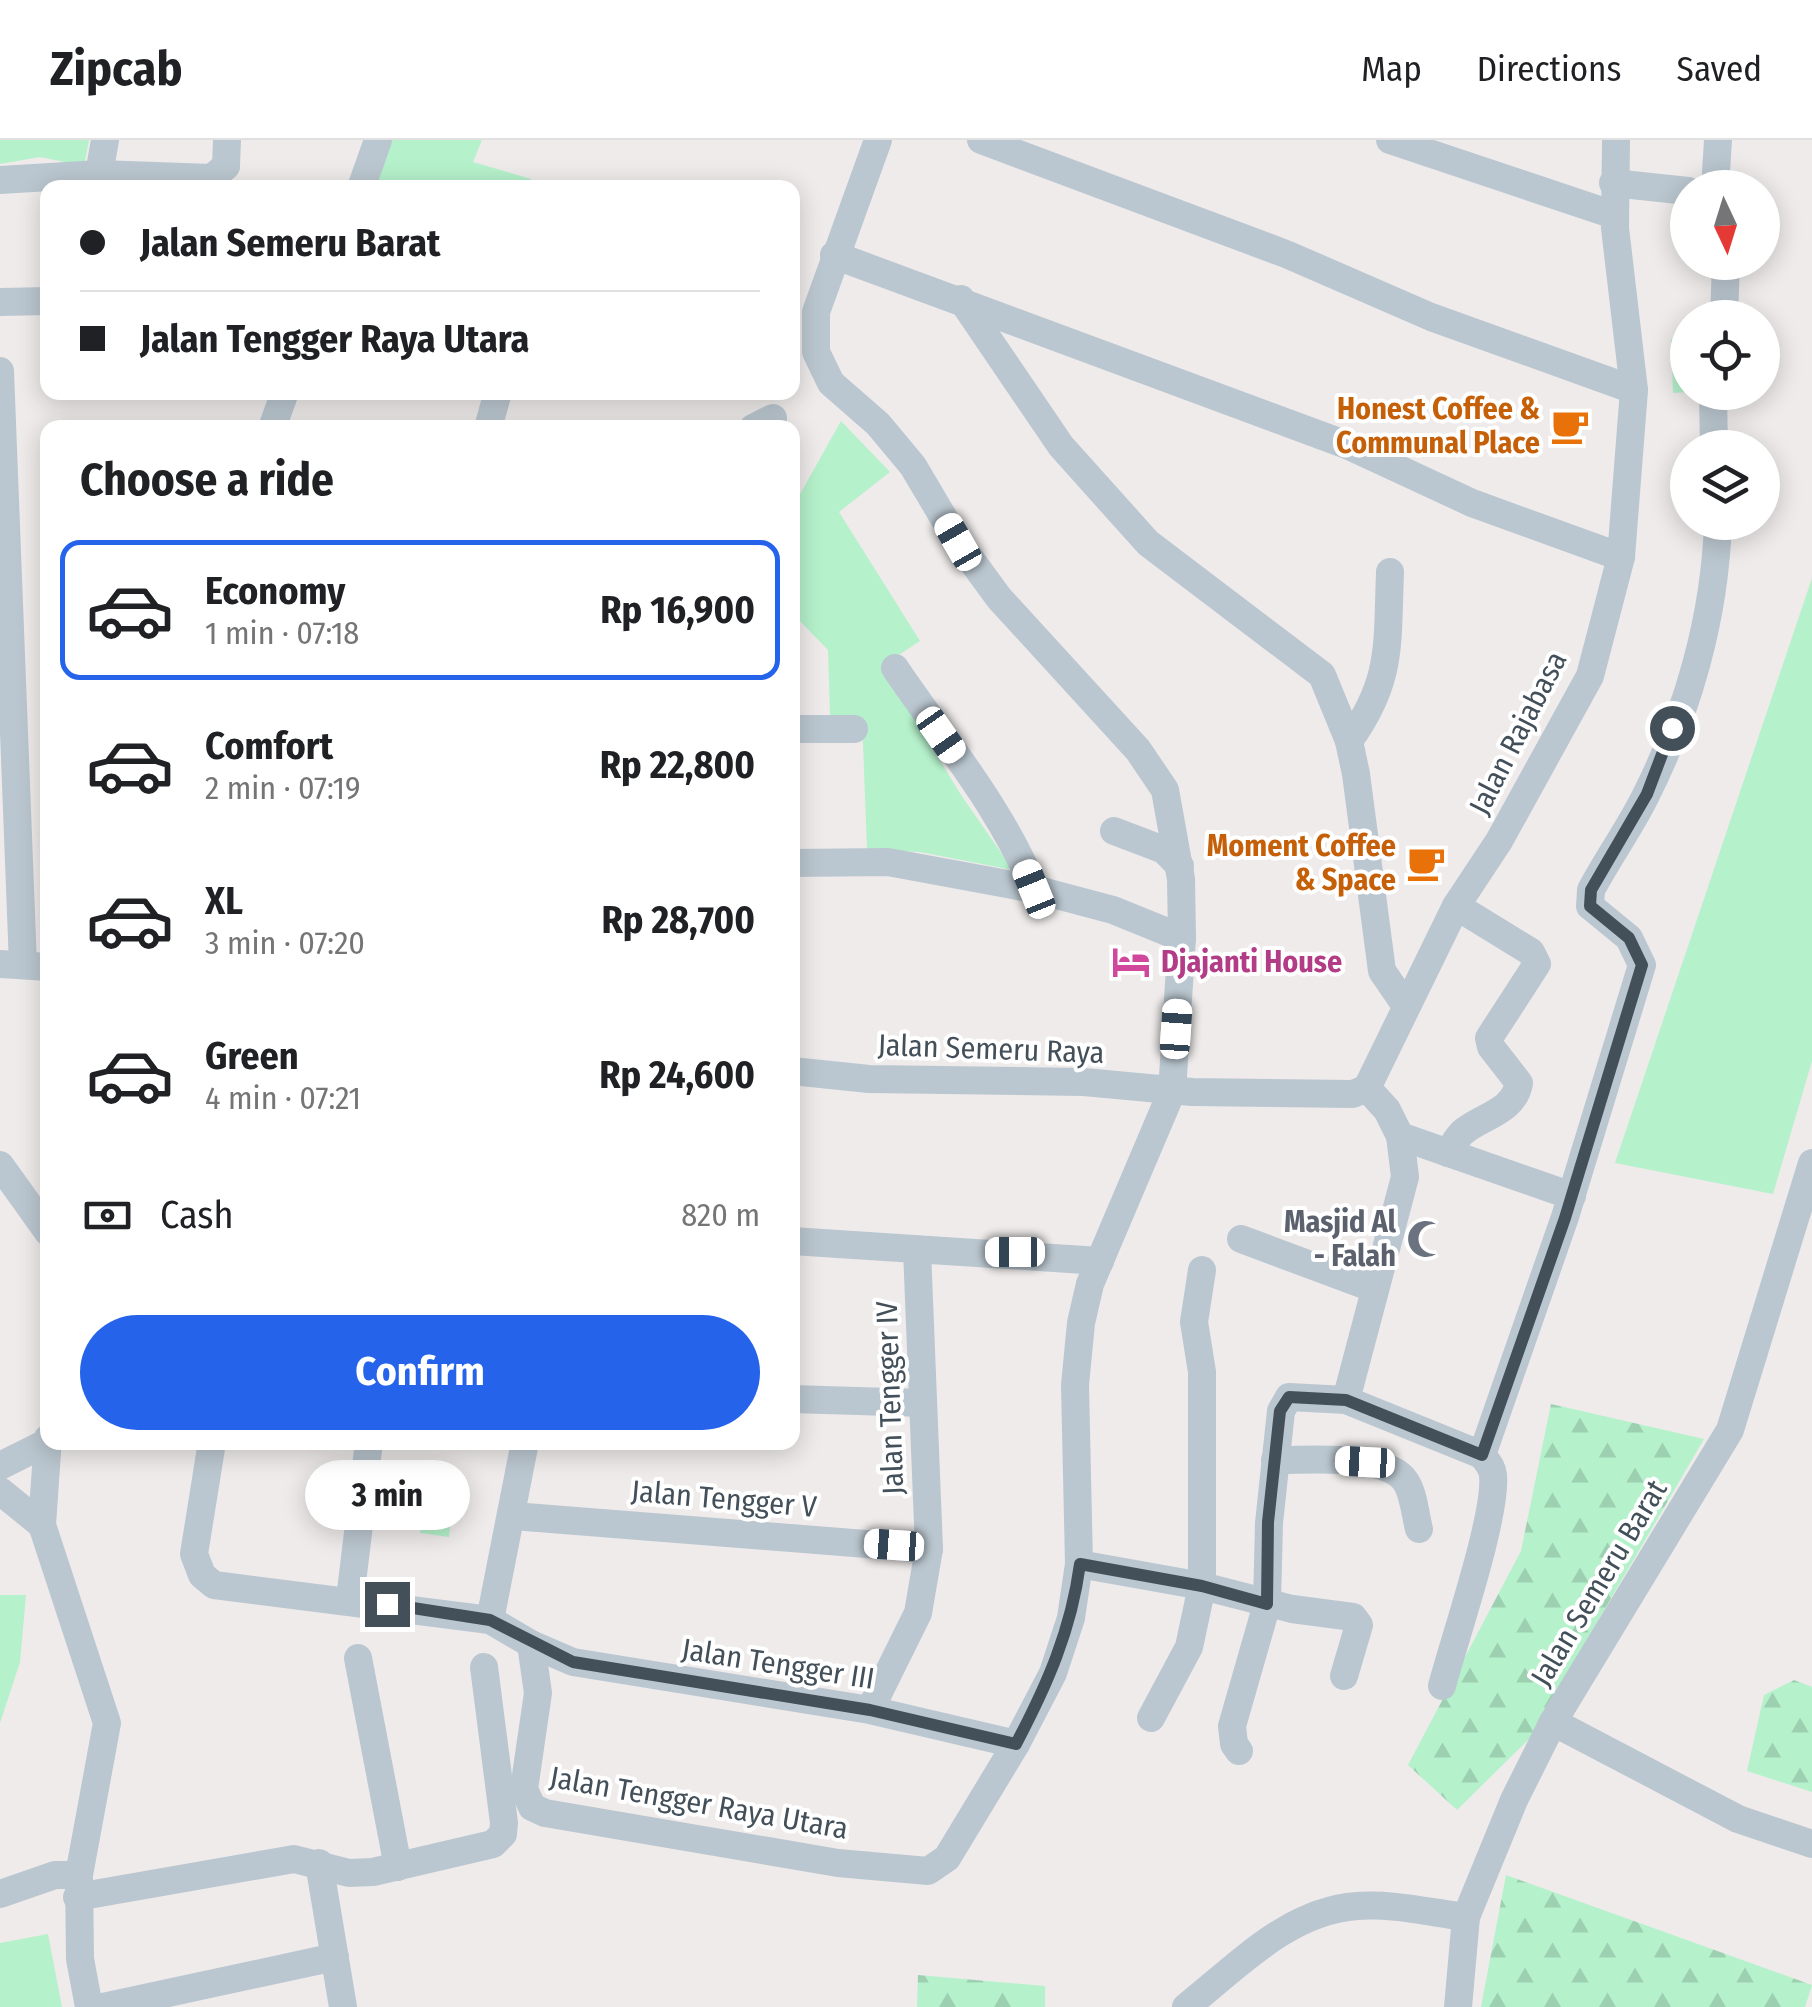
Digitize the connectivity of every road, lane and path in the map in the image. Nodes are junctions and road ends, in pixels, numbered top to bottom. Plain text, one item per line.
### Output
1 (104, 140) edge
2 (378, 140) edge
3 (878, 140) edge
4 (981, 140) edge
5 (1390, 140) edge
6 (1616, 140) edge
7 (1718, 140) edge
8 (230, 165) edge
9 (1716, 170) edge
10 (99, 174) junction
11 (0, 180) edge
12 (364, 180) edge
13 (1613, 183) junction
14 (1670, 189) edge
15 (1614, 215) junction
16 (834, 255) junction
17 (961, 299) junction
18 (40, 300) edge
19 (0, 302) edge
20 (0, 371) edge
21 (1634, 390) junction
22 (1717, 540) edge
23 (1622, 556) junction
24 (1390, 572) dead end
25 (895, 668) dead end
26 (800, 729) edge
27 (854, 729) dead end
28 (1349, 740) junction
29 (1114, 831) dead end
30 (800, 863) edge
31 (1180, 866) junction
32 (1034, 889) junction
33 (1456, 906) junction
34 (1182, 938) junction
35 (24, 966) edge
36 (1406, 1006) junction
37 (800, 1072) edge
38 (1367, 1088) junction
39 (1172, 1090) junction
40 (1400, 1136) junction
41 (1448, 1153) junction
42 (1812, 1163) edge
43 (0, 1165) edge
44 (1808, 1190) edge
45 (1572, 1196) junction
46 (40, 1221) edge
47 (1241, 1240) dead end
48 (800, 1242) edge
49 (917, 1250) junction
50 (1100, 1260) junction
51 (1202, 1270) dead end
52 (1375, 1288) junction
53 (800, 1399) edge
54 (1346, 1400) junction
55 (923, 1404) junction
56 (40, 1443) edge
57 (46, 1450) edge
58 (211, 1450) edge
59 (368, 1450) edge
60 (524, 1450) edge
61 (1482, 1455) junction
62 (1275, 1460) junction
63 (0, 1466) edge
64 (0, 1491) edge
65 (514, 1516) junction
66 (42, 1526) junction
67 (1419, 1529) dead end
68 (929, 1550) junction
69 (1080, 1564) junction
70 (1202, 1586) junction
71 (350, 1599) junction
72 (1267, 1604) junction
73 (490, 1620) junction
74 (531, 1644) junction
75 (358, 1658) dead end
76 (573, 1662) junction
77 (484, 1666) dead end
78 (1344, 1676) dead end
79 (1442, 1686) dead end
80 (538, 1693) junction
81 (870, 1710) junction
82 (1152, 1718) dead end
83 (1553, 1722) junction
84 (1016, 1744) junction
85 (1240, 1751) dead end
86 (1812, 1844) edge
87 (319, 1863) junction
88 (398, 1866) junction
89 (78, 1886) junction
90 (0, 1894) edge
91 (1466, 1916) junction
92 (335, 1957) junction
93 (89, 2007) edge
94 (102, 2007) edge
95 (343, 2007) edge
96 (1186, 2007) edge
97 (1458, 2007) edge

1 - 10 street
2 - 12 street
3 - 16 street
4 - 21 street
5 - 15 street
6 - 13 street, Jalan Rajabasa
7 - 9 street
8 - 10 street
10 - 11 street
13 - 14 street
13 - 15 street, Jalan Rajabasa
15 - 21 street, Jalan Rajabasa
16 - 17 street
16 - 31 street, Jalan Tengger Raya Utara
17 - 23 street
17 - 28 street
18 - 19 street
20 - 35 street
21 - 23 street, Jalan Rajabasa
22 - 45 street
23 - 33 street, Jalan Rajabasa
24 - 28 street
25 - 32 street
26 - 27 street
28 - 36 street
29 - 31 street
30 - 32 street
31 - 34 street, Jalan Tengger Raya Utara
32 - 34 street
33 - 36 street, Jalan Rajabasa
33 - 41 street
34 - 39 street, Jalan Tengger Raya Utara
36 - 38 street, Jalan Rajabasa
37 - 39 street, Jalan Semeru Raya
38 - 39 street, Jalan Semeru Raya
38 - 40 street
39 - 50 street, Jalan Tengger Raya Utara
40 - 41 street
40 - 52 street
41 - 45 street
42 - 44 street, Jalan Semeru Barat
43 - 46 street
44 - 83 street, Jalan Semeru Barat
45 - 61 street
47 - 52 street
48 - 49 street
49 - 50 street
49 - 55 street, Jalan Tengger IV
50 - 69 street, Jalan Tengger Raya Utara
51 - 70 street
52 - 54 street
53 - 55 street
54 - 61 street
54 - 62 street
55 - 68 street, Jalan Tengger IV
56 - 63 street
57 - 66 street
58 - 71 street
59 - 71 street
60 - 65 street
61 - 79 street
62 - 67 street
62 - 72 street
64 - 66 street
65 - 68 street, Jalan Tengger V
65 - 73 street
66 - 89 street
68 - 81 street, Jalan Tengger IV
69 - 70 street
69 - 84 street, Jalan Tengger Raya Utara
70 - 72 street
70 - 82 street
71 - 73 street
72 - 78 street
72 - 85 street
73 - 74 street
74 - 76 street, Jalan Tengger III
74 - 80 street, Jalan Tengger Raya Utara
75 - 88 street
76 - 80 street
76 - 81 street, Jalan Tengger III
77 - 88 street
80 - 84 street, Jalan Tengger Raya Utara
81 - 84 street, Jalan Tengger III
83 - 86 street
83 - 91 street, Jalan Semeru Barat
87 - 88 street
87 - 89 street
87 - 92 street
89 - 90 street
89 - 93 street
91 - 96 street
91 - 97 street, Jalan Semeru Barat
92 - 94 street
92 - 95 street

